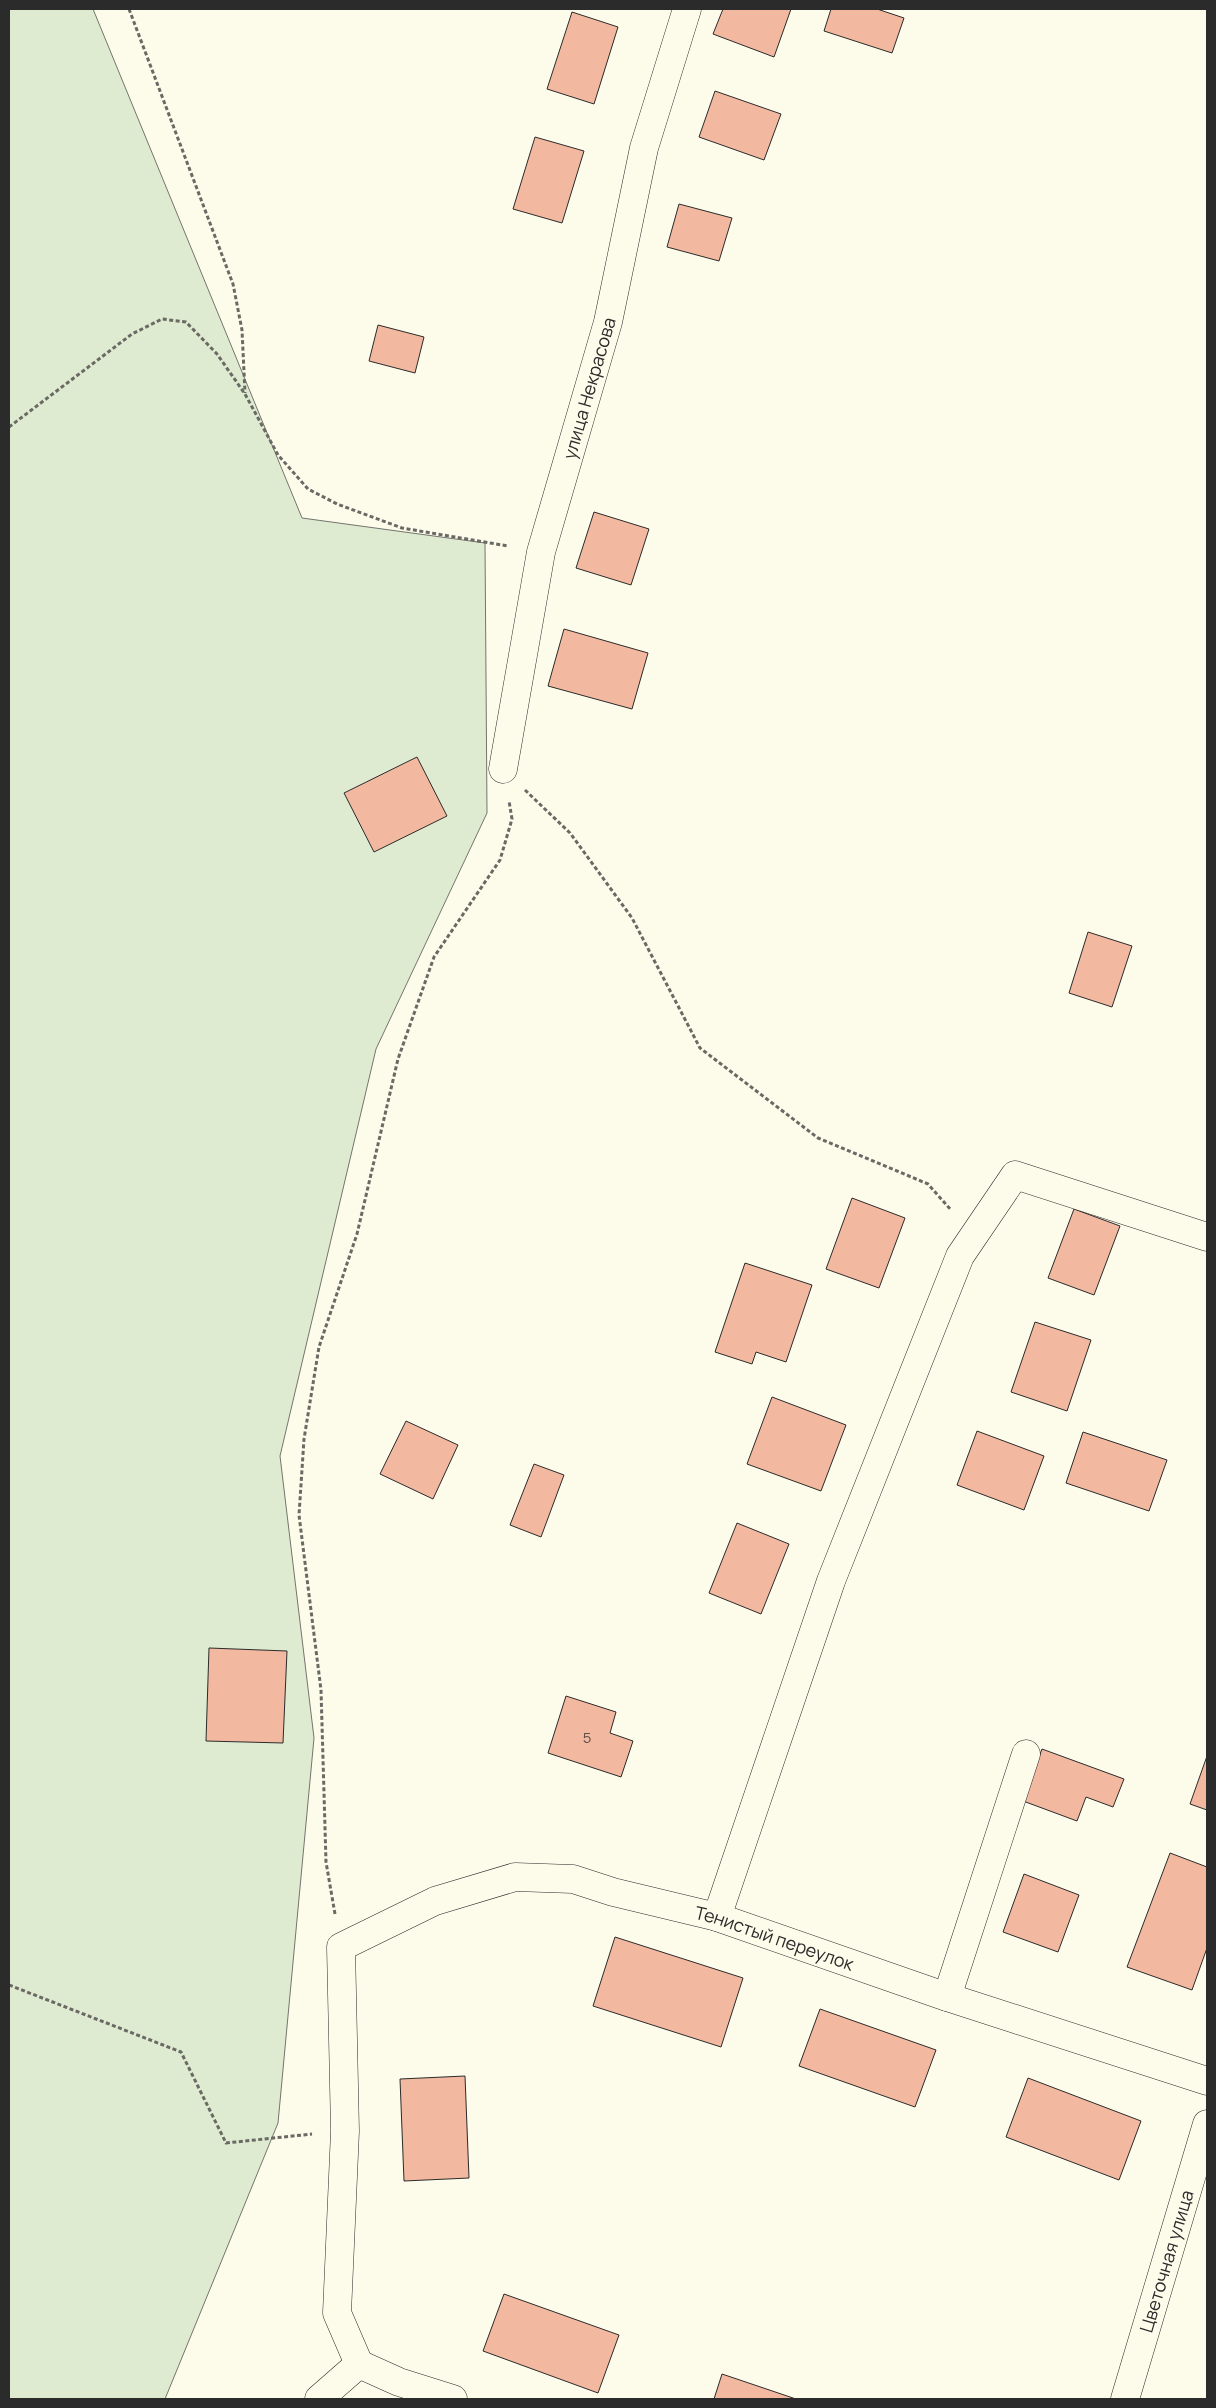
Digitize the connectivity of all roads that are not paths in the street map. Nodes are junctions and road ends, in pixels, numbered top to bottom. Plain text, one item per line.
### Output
1 (687, 9) edge
2 (503, 769) road end
3 (1207, 1237) edge
4 (1026, 1754) dead end
5 (717, 1917) junction
6 (947, 1997) junction
7 (1207, 2081) edge
8 (1207, 2124) edge
9 (359, 2364) junction
10 (319, 2399) edge
11 (454, 2399) edge
12 (1125, 2399) edge

1 - 2 street, улица Некрасова
3 - 5 street
4 - 6 street
5 - 6 street, Тенистый переулок
5 - 9 street, Тенистый переулок
6 - 7 street, Тенистый переулок
8 - 12 street, Цветочная улица
9 - 10 street
9 - 11 street

